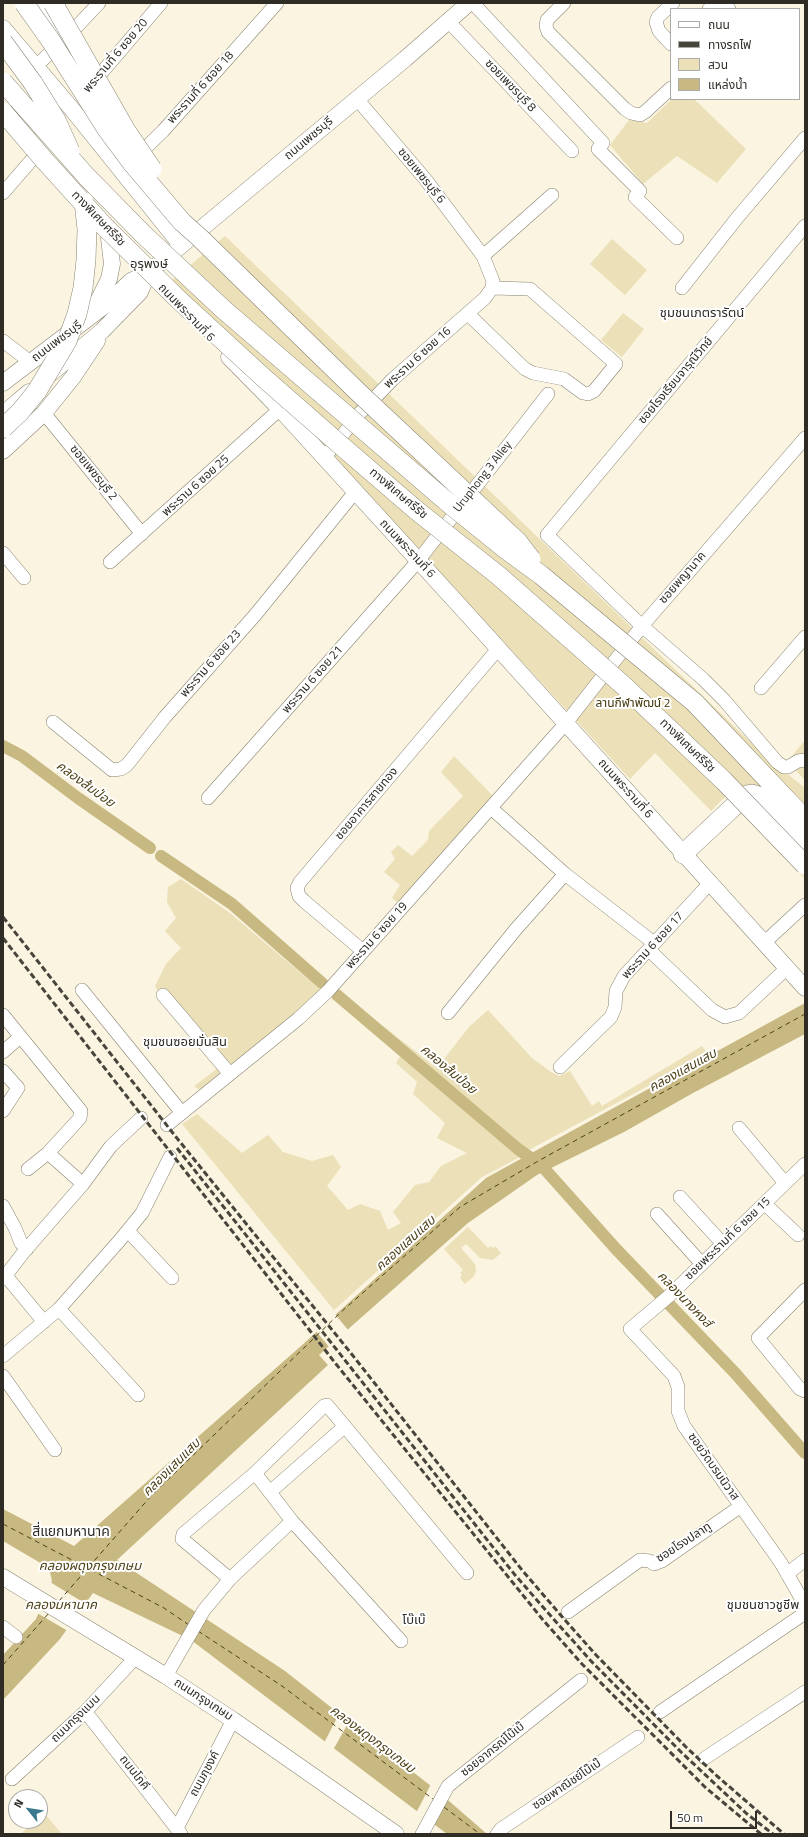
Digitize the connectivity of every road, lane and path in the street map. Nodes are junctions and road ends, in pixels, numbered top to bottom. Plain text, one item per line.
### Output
1 (24, 3) edge
2 (39, 3) edge
3 (53, 3) edge
4 (99, 3) edge
5 (161, 3) edge
6 (277, 3) edge
7 (469, 3) edge
8 (473, 3) edge
9 (564, 3) edge
10 (673, 3) edge
11 (448, 21) junction
12 (3, 28) edge
13 (66, 38) junction
14 (3, 42) edge
15 (670, 42) edge
16 (36, 66) junction
17 (3, 82) edge
18 (670, 89) edge
19 (357, 99) junction
20 (71, 108) junction
21 (3, 112) edge
22 (3, 117) edge
23 (805, 138) edge
24 (572, 151) dead end
25 (35, 156) junction
26 (122, 171) junction
27 (3, 193) edge
28 (552, 196) dead end
29 (166, 225) junction
30 (805, 226) edge
31 (196, 236) junction
32 (109, 238) junction
33 (677, 238) dead end
34 (181, 245) junction
35 (483, 256) junction
36 (148, 273) junction
37 (492, 288) junction
38 (682, 288) dead end
39 (103, 307) junction
40 (468, 314) junction
41 (102, 330) junction
42 (3, 341) edge
43 (29, 361) junction
44 (5, 381) edge
45 (548, 394) dead end
46 (3, 396) edge
47 (280, 409) junction
48 (44, 413) junction
49 (3, 414) edge
50 (3, 428) edge
51 (805, 438) edge
52 (3, 451) edge
53 (324, 458) junction
54 (355, 492) junction
55 (142, 534) junction
56 (3, 553) edge
57 (418, 561) junction
58 (110, 562) dead end
59 (542, 575) junction
60 (24, 578) dead end
61 (642, 626) junction
62 (805, 637) edge
63 (498, 649) junction
64 (761, 688) dead end
65 (53, 722) dead end
66 (566, 723) junction
67 (805, 760) edge
68 (208, 798) dead end
69 (491, 808) junction
70 (805, 819) edge
71 (805, 843) edge
72 (683, 854) junction
73 (805, 865) edge
74 (565, 874) junction
75 (710, 883) junction
76 (805, 904) edge
77 (764, 943) junction
78 (652, 947) junction
79 (363, 951) junction
80 (788, 969) junction
81 (805, 988) edge
82 (82, 990) dead end
83 (163, 994) dead end
84 (448, 1013) dead end
85 (3, 1015) edge
86 (20, 1037) junction
87 (3, 1052) edge
88 (560, 1066) dead end
89 (3, 1071) edge
90 (230, 1074) junction
91 (3, 1112) edge
92 (182, 1113) junction
93 (141, 1118) dead end
94 (167, 1125) dead end
95 (739, 1128) dead end
96 (48, 1153) junction
97 (170, 1157) dead end
98 (28, 1169) dead end
99 (803, 1169) edge
100 (786, 1183) junction
101 (83, 1184) junction
102 (680, 1197) dead end
103 (765, 1204) junction
104 (3, 1206) edge
105 (657, 1214) dead end
106 (128, 1231) junction
107 (798, 1235) dead end
108 (723, 1244) junction
109 (27, 1248) junction
110 (702, 1264) junction
111 (4, 1277) edge
112 (172, 1278) dead end
113 (805, 1290) edge
114 (59, 1309) junction
115 (44, 1322) junction
116 (630, 1329) joint
117 (3, 1356) edge
118 (3, 1376) edge
119 (805, 1391) edge
120 (138, 1395) dead end
121 (346, 1426) junction
122 (55, 1450) dead end
123 (255, 1474) junction
124 (270, 1492) junction
125 (741, 1506) junction
126 (292, 1521) junction
127 (805, 1560) edge
128 (467, 1573) dead end
129 (787, 1574) junction
130 (3, 1577) edge
131 (230, 1579) junction
132 (805, 1606) edge
133 (568, 1612) dead end
134 (3, 1628) edge
135 (16, 1637) dead end
136 (401, 1641) dead end
137 (136, 1657) junction
138 (166, 1676) junction
139 (581, 1680) dead end
140 (805, 1692) edge
141 (85, 1712) junction
142 (660, 1712) dead end
143 (233, 1720) junction
144 (638, 1737) dead end
145 (705, 1758) dead end
146 (12, 1779) dead end
147 (179, 1831) edge
148 (396, 1834) edge
149 (422, 1834) edge
150 (497, 1834) edge

1 - 31 highway, bridge
2 - 13 street
3 - 31 highway, bridge
4 - 13 street
5 - 20 street, พระรามที่ 6 ซอย 20
6 - 26 street, พระรามที่ 6 ซอย 18
7 - 11 main road, ถนนเพชรบุรี
8 - 33 street
9 - 18 street
10 - 15 street
11 - 19 main road, ถนนเพชรบุรี
11 - 24 street, ซอยเพชรบุรี 8
12 - 16 main road
13 - 16 street
14 - 50 highway, bridge
16 - 20 main road
17 - 59 highway, ทางพิเศษศรีรัช, bridge
19 - 31 main road, ถนนเพชรบุรี
19 - 35 street, ซอยเพชรบุรี 6
20 - 26 main road
21 - 73 highway, ทางพิเศษศรีรัช, bridge
22 - 25 main road, ถนนพระรามที่ 6
23 - 38 street
25 - 27 street
25 - 32 main road, ถนนพระรามที่ 6
26 - 29 main road
28 - 35 street
29 - 31 main road
29 - 34 main road
30 - 61 street, ซอยโรงเรียนจารุณีวิทย์
31 - 34 main road, ถนนเพชรบุรี
31 - 59 highway, bridge
32 - 36 main road, ถนนพระรามที่ 6
32 - 43 main road
34 - 36 main road, ถนนเพชรบุรี
35 - 37 street
36 - 39 main road, ถนนเพชรบุรี
36 - 41 main road, ถนนเพชรบุรี
36 - 47 main road, ถนนพระรามที่ 6
37 - 40 street, พระราม 6 ซอย 16
37 - 40 street
39 - 44 main road, ถนนเพชรบุรี
39 - 46 main road
40 - 53 street, พระราม 6 ซอย 16
41 - 48 main road, ถนนเพชรบุรี
41 - 49 main road, ถนนเพชรบุรี
42 - 43 street
43 - 44 main road
45 - 57 street, Uruphong 3 Alley
47 - 53 main road, ถนนพระรามที่ 6
47 - 55 street, พระราม 6 ซอย 25
48 - 52 main road, ถนนเพชรบุรี
48 - 55 street, ซอยเพชรบุรี 2
51 - 61 street, ซอยพญานาค
53 - 54 main road, ถนนพระรามที่ 6
54 - 57 main road, ถนนพระรามที่ 6
54 - 65 street, พระราม 6 ซอย 23
55 - 58 street, พระราม 6 ซอย 25
56 - 60 street
57 - 63 main road, ถนนพระรามที่ 6
57 - 68 street, พระราม 6 ซอย 21
59 - 70 highway, ทางพิเศษศรีรัช, bridge
61 - 66 street, ซอยพญานาค
61 - 67 street
62 - 64 street
63 - 66 main road, ถนนพระรามที่ 6
63 - 79 street, ซอยอาคารสายทอง
66 - 69 street, พระราม 6 ซอย 19
66 - 72 main road, ถนนพระรามที่ 6
69 - 74 street
69 - 79 street, พระราม 6 ซอย 19
71 - 72 highway
72 - 75 main road, ถนนพระรามที่ 6
74 - 78 street
74 - 84 street
75 - 77 main road, ถนนพระรามที่ 6
75 - 78 street, พระราม 6 ซอย 17
76 - 77 street
77 - 80 main road, ถนนพระรามที่ 6
78 - 80 street
78 - 88 street, พระราม 6 ซอย 17
79 - 90 street, พระราม 6 ซอย 19
80 - 81 main road, ถนนพระรามที่ 6
82 - 92 street
83 - 90 street
85 - 86 street
86 - 87 street
86 - 96 street
89 - 91 street
90 - 92 street, พระราม 6 ซอย 19
92 - 94 street, พระราม 6 ซอย 19
93 - 101 street
95 - 100 street
96 - 98 street
96 - 101 street
97 - 106 street
99 - 100 street, ซอยพระรามที่ 6 ซอย 15
100 - 103 street, ซอยพระรามที่ 6 ซอย 15
101 - 109 street
102 - 108 street
103 - 107 street
103 - 108 street, ซอยพระรามที่ 6 ซอย 15
104 - 109 street
105 - 110 street
106 - 112 street
106 - 114 street
108 - 110 street, ซอยพระรามที่ 6 ซอย 15
109 - 111 street
110 - 116 street, ซอยพระรามที่ 6 ซอย 15
111 - 115 street
113 - 119 street
114 - 115 street
114 - 120 street
115 - 117 street
116 - 125 street, ซอยวัดบรมนิวาส
118 - 122 street
121 - 123 street
121 - 124 street
121 - 128 street
123 - 124 street
123 - 131 street
124 - 126 street
125 - 129 street, ซอยวัดบรมนิวาส
125 - 133 street, ซอยโรงปลาทู
126 - 131 street
126 - 136 street
127 - 129 street
129 - 132 street, ซอยวัดบรมนิวาส
130 - 137 main road, ถนนกรุงเกษม
131 - 138 street
132 - 142 street
134 - 135 street
137 - 138 main road, ถนนกรุงเกษม
137 - 141 street, ถนนกรุงแมน
138 - 143 main road, ถนนกรุงเกษม
139 - 149 street, ซอยอาภรณ์โบ๊เบ๊
140 - 145 street
141 - 146 street, ถนนกรุงแมน
141 - 147 street, ถนนโภคี
143 - 147 street, ถนนภุชงค์
143 - 148 main road, ถนนกรุงเกษม
144 - 150 street, ซอยพาณิชย์โบ๊เบ๊

